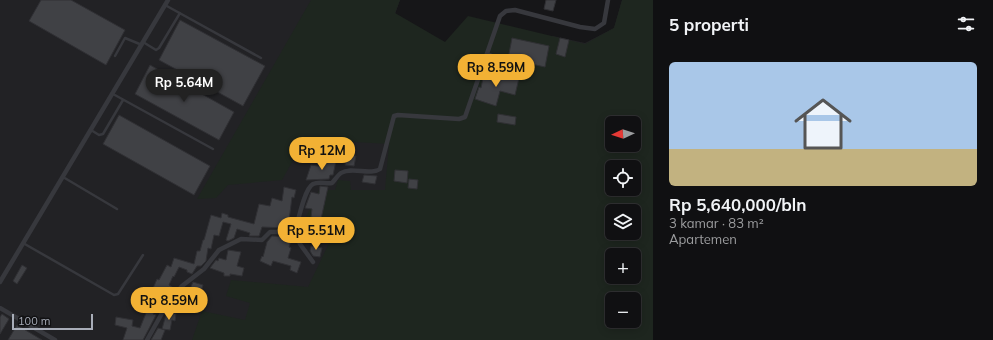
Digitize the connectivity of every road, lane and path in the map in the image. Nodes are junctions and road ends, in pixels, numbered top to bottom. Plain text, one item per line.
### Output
1 (608, 0) edge
2 (167, 2) edge
3 (180, 13) junction
4 (143, 44) junction
5 (487, 54) junction
6 (115, 56) dead end
7 (261, 58) dead end
8 (523, 69) dead end
9 (113, 94) junction
10 (123, 100) junction
11 (91, 130) junction
12 (213, 149) dead end
13 (63, 177) junction
14 (118, 209) dead end
15 (295, 232) junction
16 (24, 243) junction
17 (143, 255) dead end
18 (313, 262) dead end
19 (0, 282) edge
20 (0, 308) edge
21 (55, 340) edge
22 (147, 340) edge

1 - 5 street
2 - 3 lane
2 - 4 street
3 - 4 lane
3 - 7 lane
4 - 6 lane
4 - 9 street
5 - 8 street
5 - 15 street
9 - 10 lane
9 - 11 street
10 - 11 lane
10 - 12 lane
11 - 13 street
13 - 14 lane
13 - 16 street
15 - 18 street
15 - 22 street
16 - 17 lane
16 - 19 street
20 - 21 street

